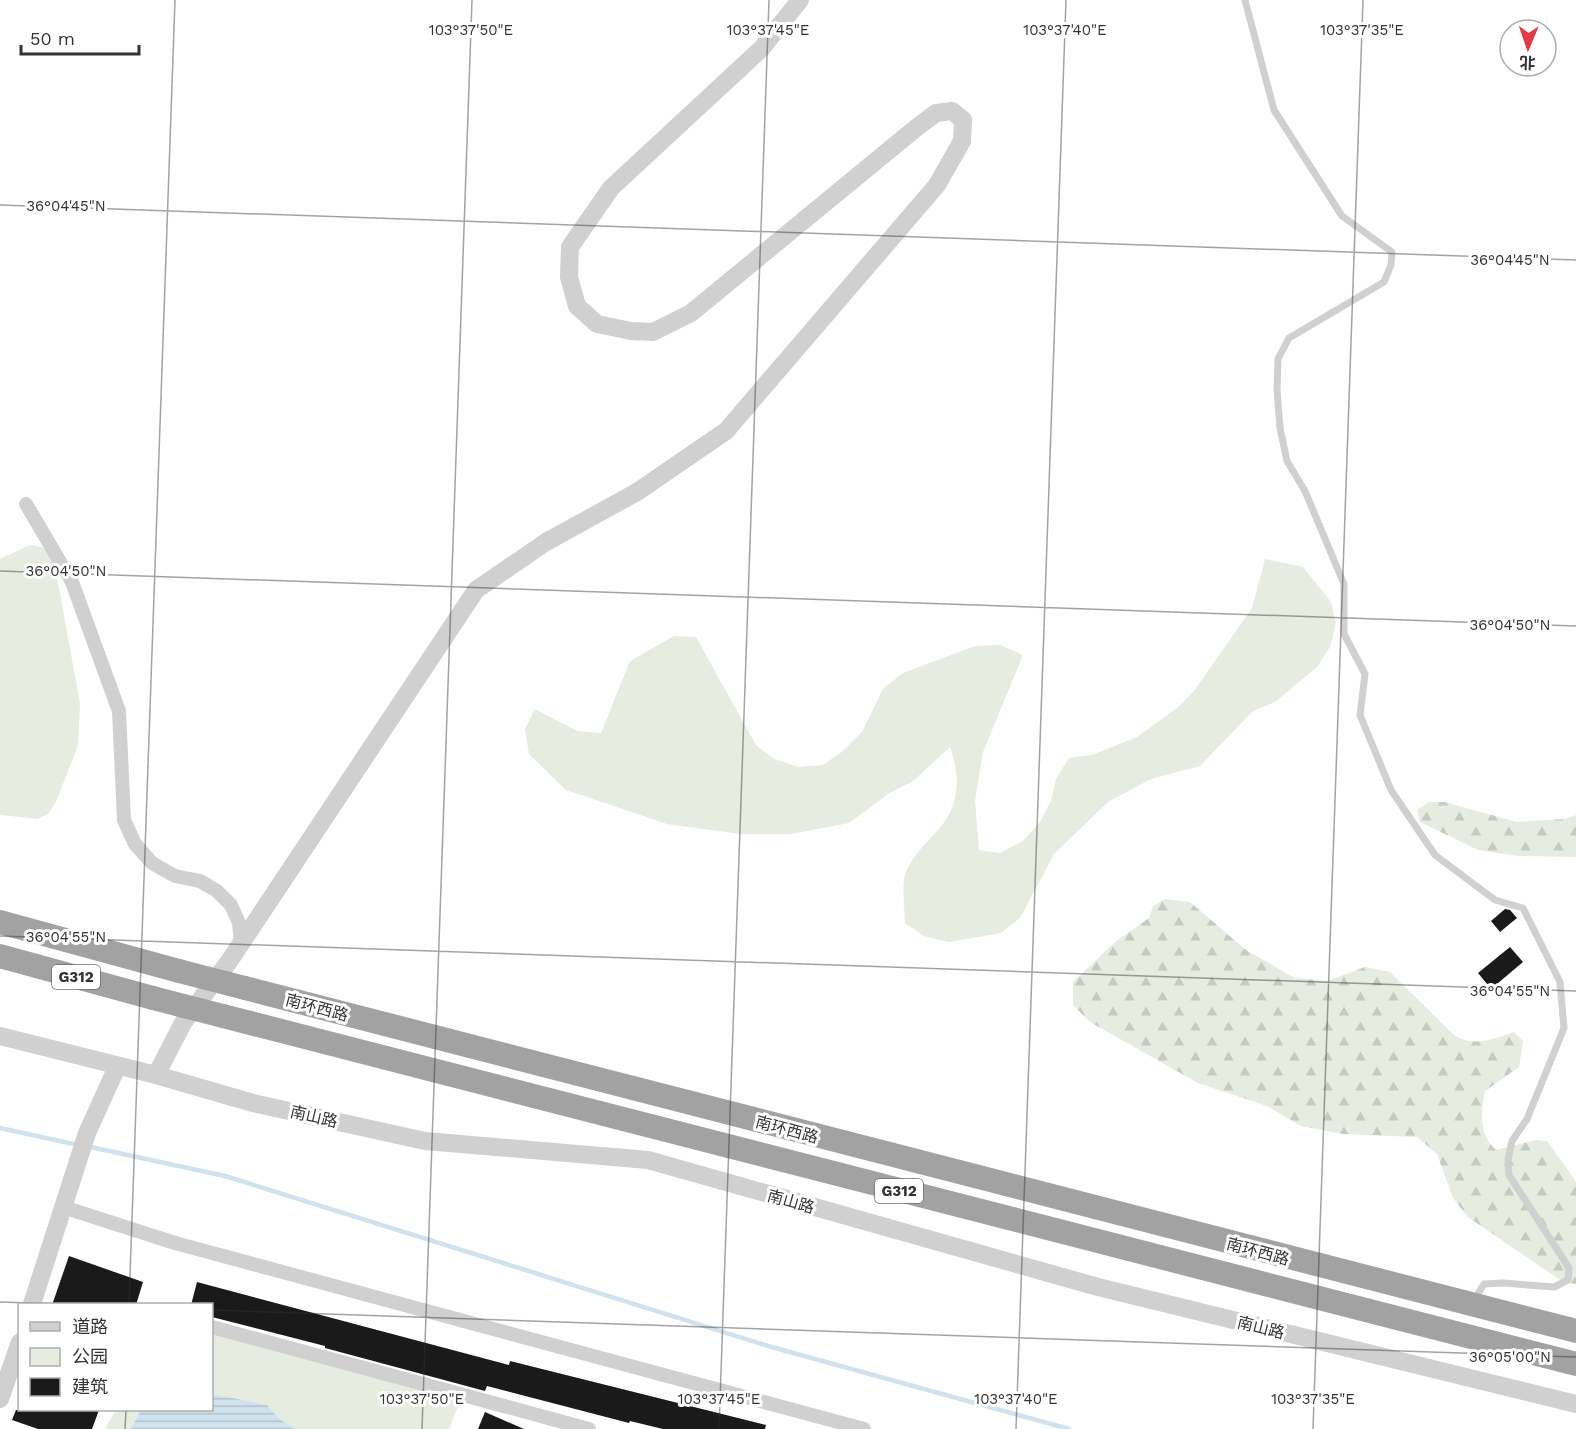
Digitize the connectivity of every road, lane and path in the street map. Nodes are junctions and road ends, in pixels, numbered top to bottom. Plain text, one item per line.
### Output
1 (800, 0) edge
2 (1245, 0) edge
3 (26, 504) dead end
4 (0, 922) edge
5 (242, 943) junction
6 (0, 956) edge
7 (0, 1036) edge
8 (117, 1066) junction
9 (156, 1075) junction
10 (63, 1207) junction
11 (33, 1303) edge
12 (1470, 1305) junction
13 (213, 1327) edge
14 (1576, 1331) edge
15 (18, 1348) edge
16 (1576, 1364) edge
17 (0, 1399) edge
18 (1576, 1404) edge
19 (590, 1429) edge
20 (864, 1429) edge

1 - 5 street
2 - 12 lane
3 - 5 street
4 - 12 highway, 南环西路 / G312, bridge
5 - 9 street
6 - 16 highway, 南环西路 / G312, bridge
7 - 8 street, 南山路
8 - 9 street, 南山路
8 - 10 street
9 - 18 street, 南山路
10 - 11 street
10 - 20 street
12 - 14 highway, 南环西路 / G312
13 - 19 street
15 - 17 street

